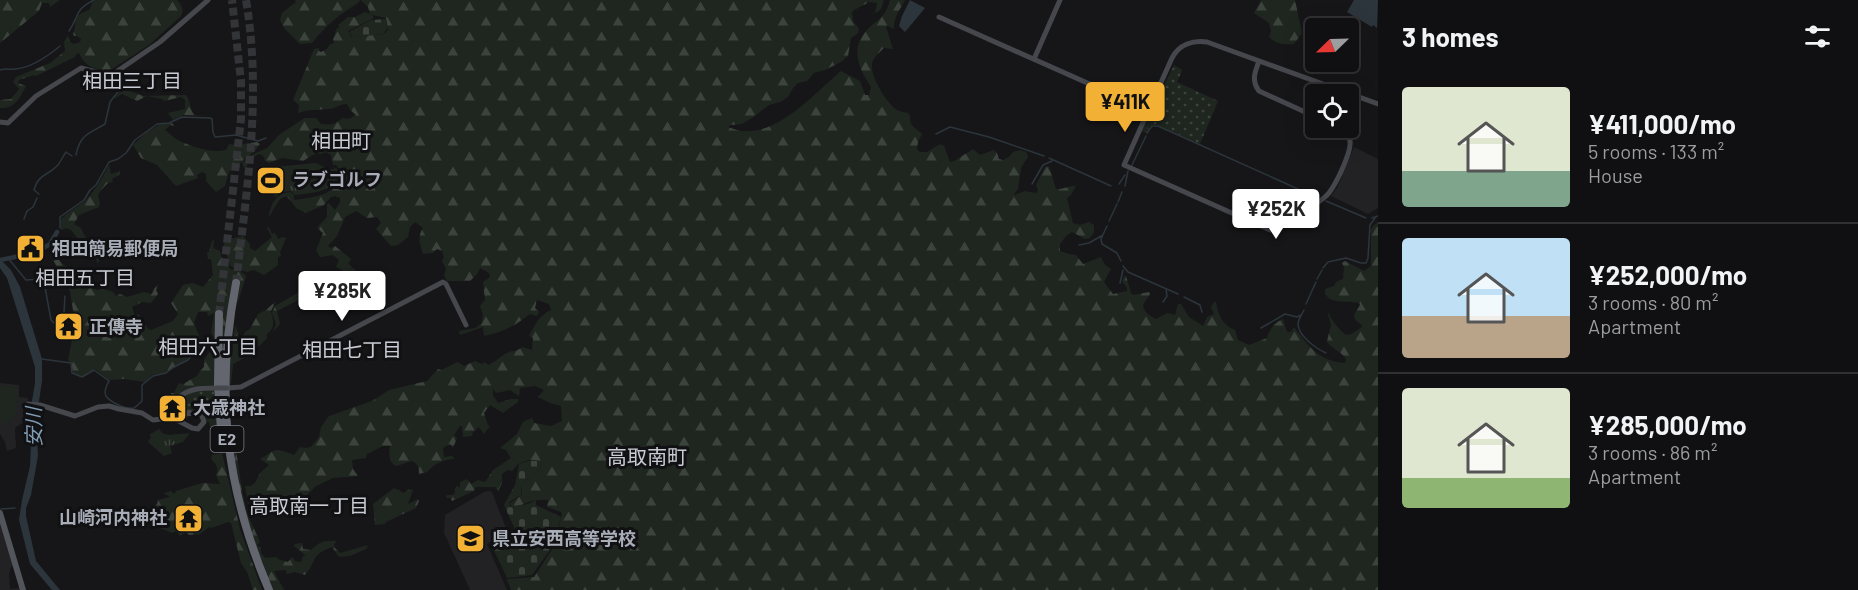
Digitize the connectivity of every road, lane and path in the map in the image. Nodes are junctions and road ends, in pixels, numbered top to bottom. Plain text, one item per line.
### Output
1 (208, 0) edge
2 (1060, 0) edge
3 (939, 17) dead end
4 (1034, 59) junction
5 (1259, 61) junction
6 (1378, 105) edge
7 (1148, 110) junction
8 (1305, 112) edge
9 (0, 122) edge
10 (1348, 138) edge
11 (236, 282) tunnel mouth
12 (219, 314) tunnel mouth
13 (466, 325) dead end
14 (29, 404) dead end
15 (0, 513) edge
16 (23, 590) edge
17 (264, 590) edge
18 (269, 590) edge

1 - 9 street
2 - 4 street
3 - 4 street
4 - 7 street
5 - 6 street
5 - 7 street
5 - 8 street
7 - 10 street
11 - 18 highway, E2
12 - 17 highway, E2
13 - 14 street, bridge
15 - 16 main road

